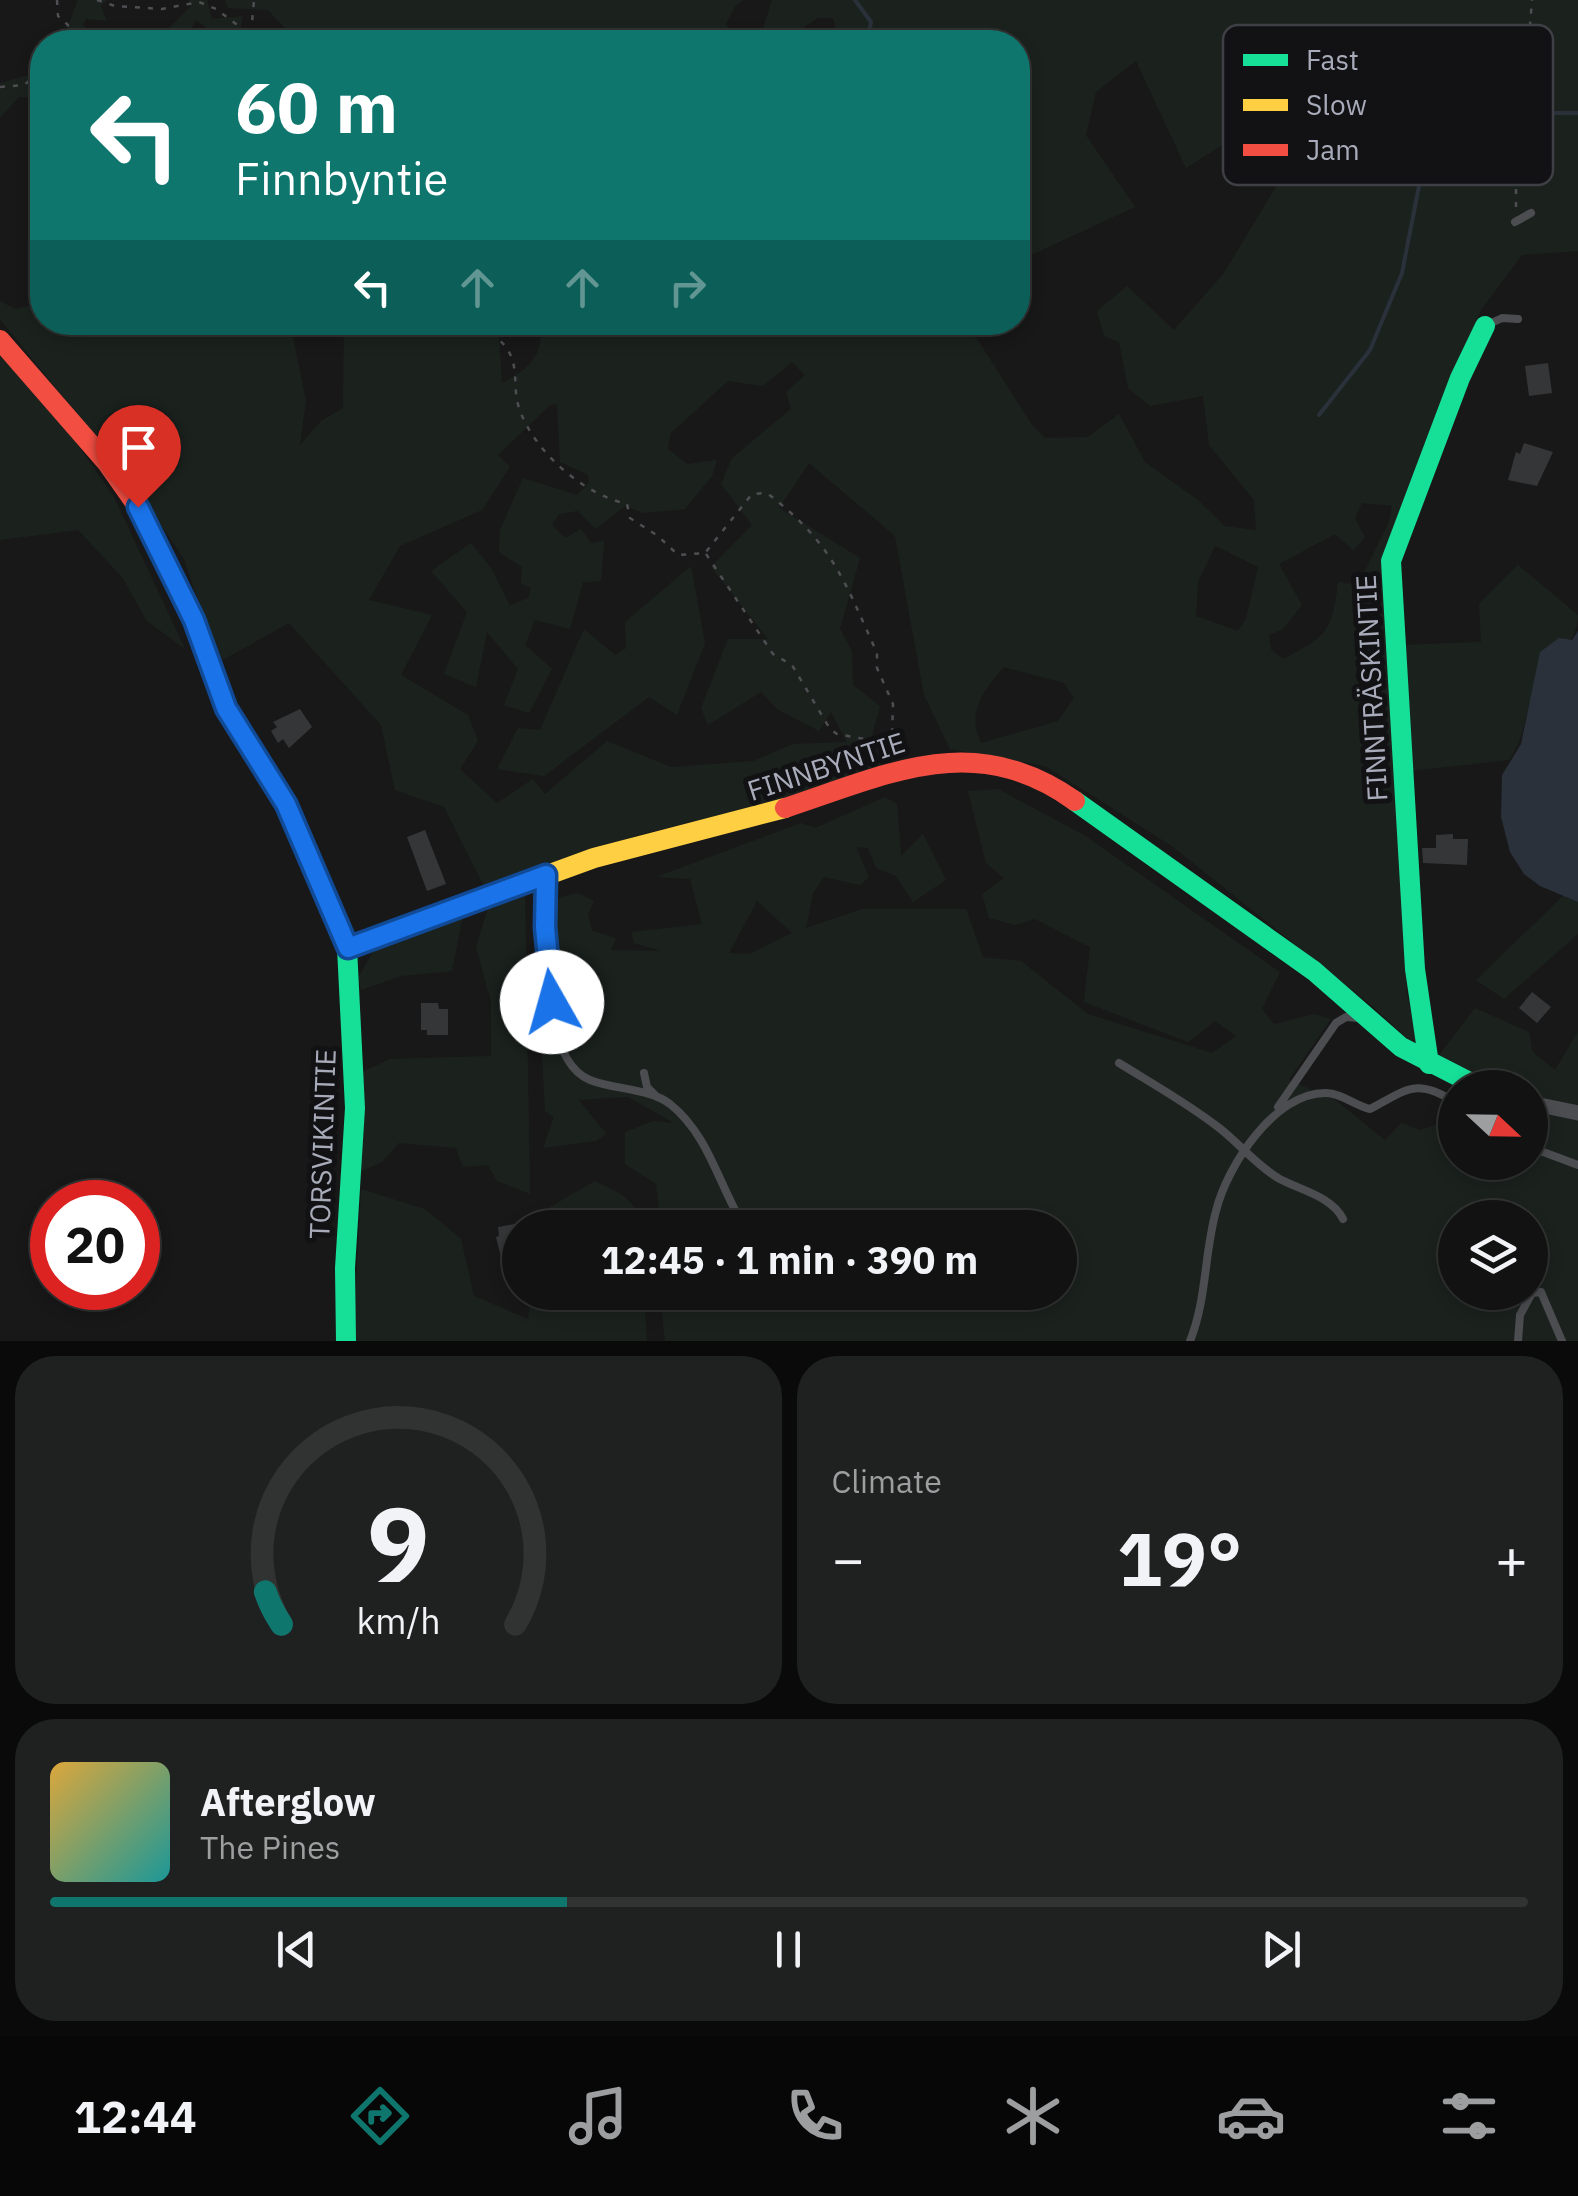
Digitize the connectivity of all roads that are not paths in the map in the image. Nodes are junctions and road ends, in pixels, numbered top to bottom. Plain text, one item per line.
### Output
1 (1531, 213) dead end
2 (1515, 222) road end
3 (1518, 319) dead end
4 (1486, 326) joint
5 (0, 340) edge
6 (546, 875) junction
7 (348, 948) junction
8 (1368, 1018) junction
9 (1119, 1063) dead end
10 (1429, 1064) junction
11 (1442, 1070) edge
12 (644, 1073) dead end
13 (1438, 1095) edge
14 (657, 1096) junction
15 (1548, 1107) edge
16 (1273, 1114) junction
17 (1578, 1114) edge
18 (1246, 1149) junction
19 (1548, 1153) edge
20 (1578, 1165) edge
21 (737, 1210) edge
22 (1344, 1219) dead end
23 (346, 1341) edge
24 (1190, 1341) edge
25 (1518, 1341) edge
26 (1562, 1341) edge

1 - 2 lane
3 - 4 lane
4 - 10 street, FINNTRÄSKINTIE
5 - 7 street
6 - 7 street, FINNBYNTIE
6 - 8 street, FINNBYNTIE
6 - 14 lane
7 - 23 street, TORSVIKINTIE
8 - 10 street, FINNBYNTIE
8 - 16 lane
9 - 18 lane
10 - 11 street, FINNBYNTIE
12 - 14 lane
13 - 16 lane
14 - 21 lane
15 - 17 street
16 - 18 lane
18 - 22 lane
18 - 24 lane
19 - 20 lane
25 - 26 lane

